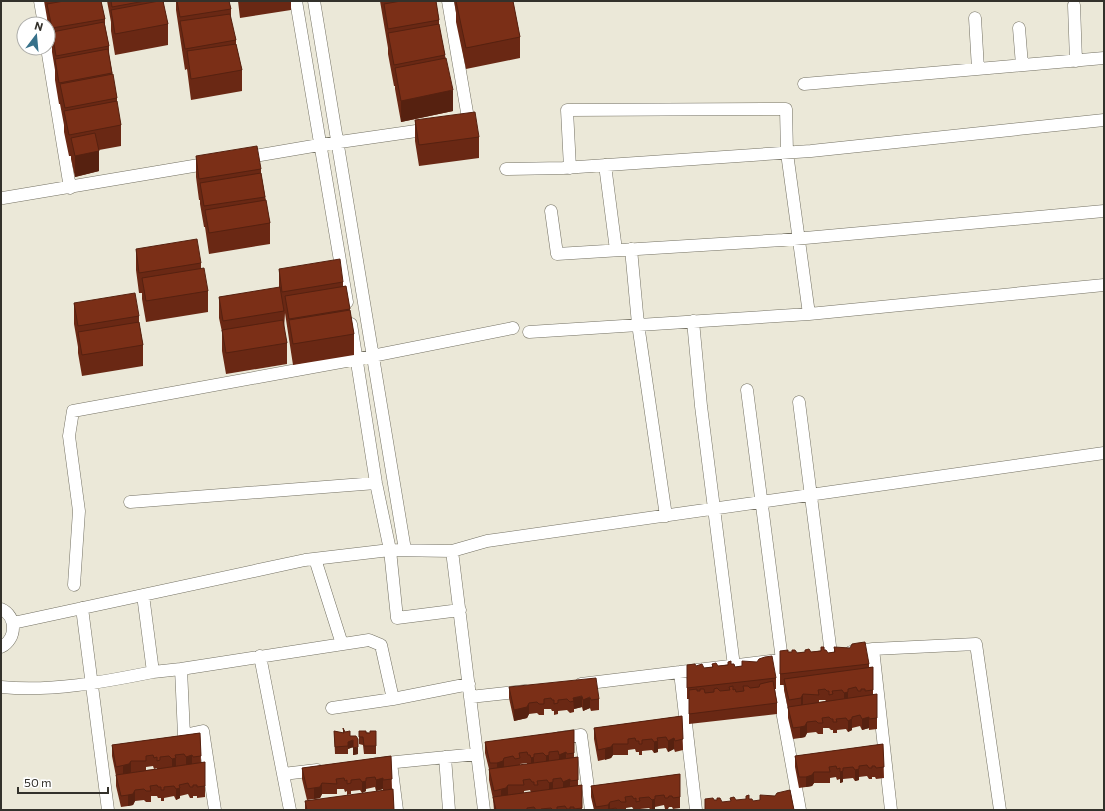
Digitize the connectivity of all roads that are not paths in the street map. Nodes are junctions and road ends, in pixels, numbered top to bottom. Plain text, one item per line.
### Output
1 (40, 1) edge
2 (296, 1) edge
3 (314, 1) edge
4 (448, 1) edge
5 (1074, 5) dead end
6 (43, 16) edge
7 (975, 18) dead end
8 (1019, 28) dead end
9 (49, 56) edge
10 (1104, 58) edge
11 (1076, 61) junction
12 (1022, 65) junction
13 (978, 69) junction
14 (804, 84) dead end
15 (1104, 120) edge
16 (337, 142) junction
17 (319, 145) junction
18 (786, 153) junction
19 (605, 165) junction
20 (570, 168) junction
21 (506, 169) dead end
22 (70, 188) junction
23 (3, 198) dead end
24 (552, 211) dead end
25 (1104, 211) edge
26 (797, 238) junction
27 (631, 249) junction
28 (616, 250) junction
29 (1104, 285) edge
30 (809, 314) junction
31 (693, 321) junction
32 (638, 324) junction
33 (513, 328) dead end
34 (529, 332) dead end
35 (373, 355) junction
36 (357, 359) junction
37 (747, 390) dead end
38 (799, 402) dead end
39 (1104, 452) edge
40 (376, 482) junction
41 (811, 496) junction
42 (130, 502) dead end
43 (763, 503) junction
44 (715, 509) junction
45 (666, 516) junction
46 (390, 550) junction
47 (405, 550) junction
48 (452, 551) junction
49 (315, 559) junction
50 (74, 584) dead end
51 (143, 595) junction
52 (82, 608) junction
53 (1, 609) edge
54 (460, 610) junction
55 (13, 623) junction
56 (342, 644) junction
57 (1, 647) edge
58 (873, 649) junction
59 (831, 654) junction
60 (260, 656) junction
61 (778, 660) junction
62 (734, 666) junction
63 (181, 669) junction
64 (153, 672) junction
65 (680, 672) junction
66 (92, 684) junction
67 (469, 684) junction
68 (571, 685) edge
69 (1, 687) edge
70 (540, 689) edge
71 (470, 697) junction
72 (393, 699) junction
73 (332, 708) dead end
74 (543, 740) edge
75 (491, 746) edge
76 (477, 751) junction
77 (445, 757) junction
78 (391, 763) junction
79 (360, 766) edge
80 (329, 769) edge
81 (283, 774) junction
82 (108, 810) edge
83 (215, 810) edge
84 (290, 810) edge
85 (397, 810) edge
86 (449, 810) edge
87 (484, 810) edge
88 (591, 810) edge
89 (696, 810) edge
90 (800, 810) edge
91 (891, 810) edge
92 (1000, 810) edge

1 - 6 street
2 - 17 street
3 - 16 street
4 - 16 street
5 - 11 street
7 - 13 street
8 - 12 street
9 - 22 street
10 - 11 street
11 - 12 street
12 - 13 street
13 - 14 street
15 - 18 street
16 - 17 street
16 - 35 street
17 - 22 street
17 - 36 street
18 - 19 street
18 - 20 street
18 - 26 street
19 - 20 street
19 - 28 street
20 - 21 street
22 - 23 street
24 - 28 street
25 - 26 street
26 - 27 street
26 - 30 street
27 - 28 street
27 - 32 street
29 - 30 street
30 - 31 street
31 - 32 street
31 - 44 street
32 - 34 street
32 - 45 street
33 - 35 street
35 - 36 street
35 - 47 street
36 - 40 street
36 - 50 street
37 - 43 street
38 - 41 street
39 - 41 street
40 - 42 street
40 - 46 street
41 - 43 street
41 - 59 street
43 - 44 street
43 - 61 street
44 - 45 street
44 - 62 street
45 - 48 street
46 - 47 street
46 - 49 street
46 - 54 street
47 - 48 street
48 - 54 street
49 - 51 street
49 - 56 street
51 - 52 street
51 - 64 street
52 - 55 street
52 - 66 street
53 - 55 street
54 - 67 street
55 - 57 street
56 - 60 street
56 - 72 street
58 - 59 street
58 - 91 street
58 - 92 street
59 - 61 street
60 - 63 street
60 - 81 street
61 - 62 street
61 - 90 street
62 - 65 street
63 - 64 street
63 - 83 street
64 - 66 street
65 - 68 street
65 - 89 street
66 - 69 street
66 - 82 street
67 - 71 street
67 - 72 street
70 - 71 street
71 - 76 street
72 - 73 street
74 - 88 street
75 - 76 street
76 - 77 street
76 - 87 street
77 - 78 street
77 - 86 street
78 - 79 street
78 - 85 street
80 - 81 street
81 - 84 street

